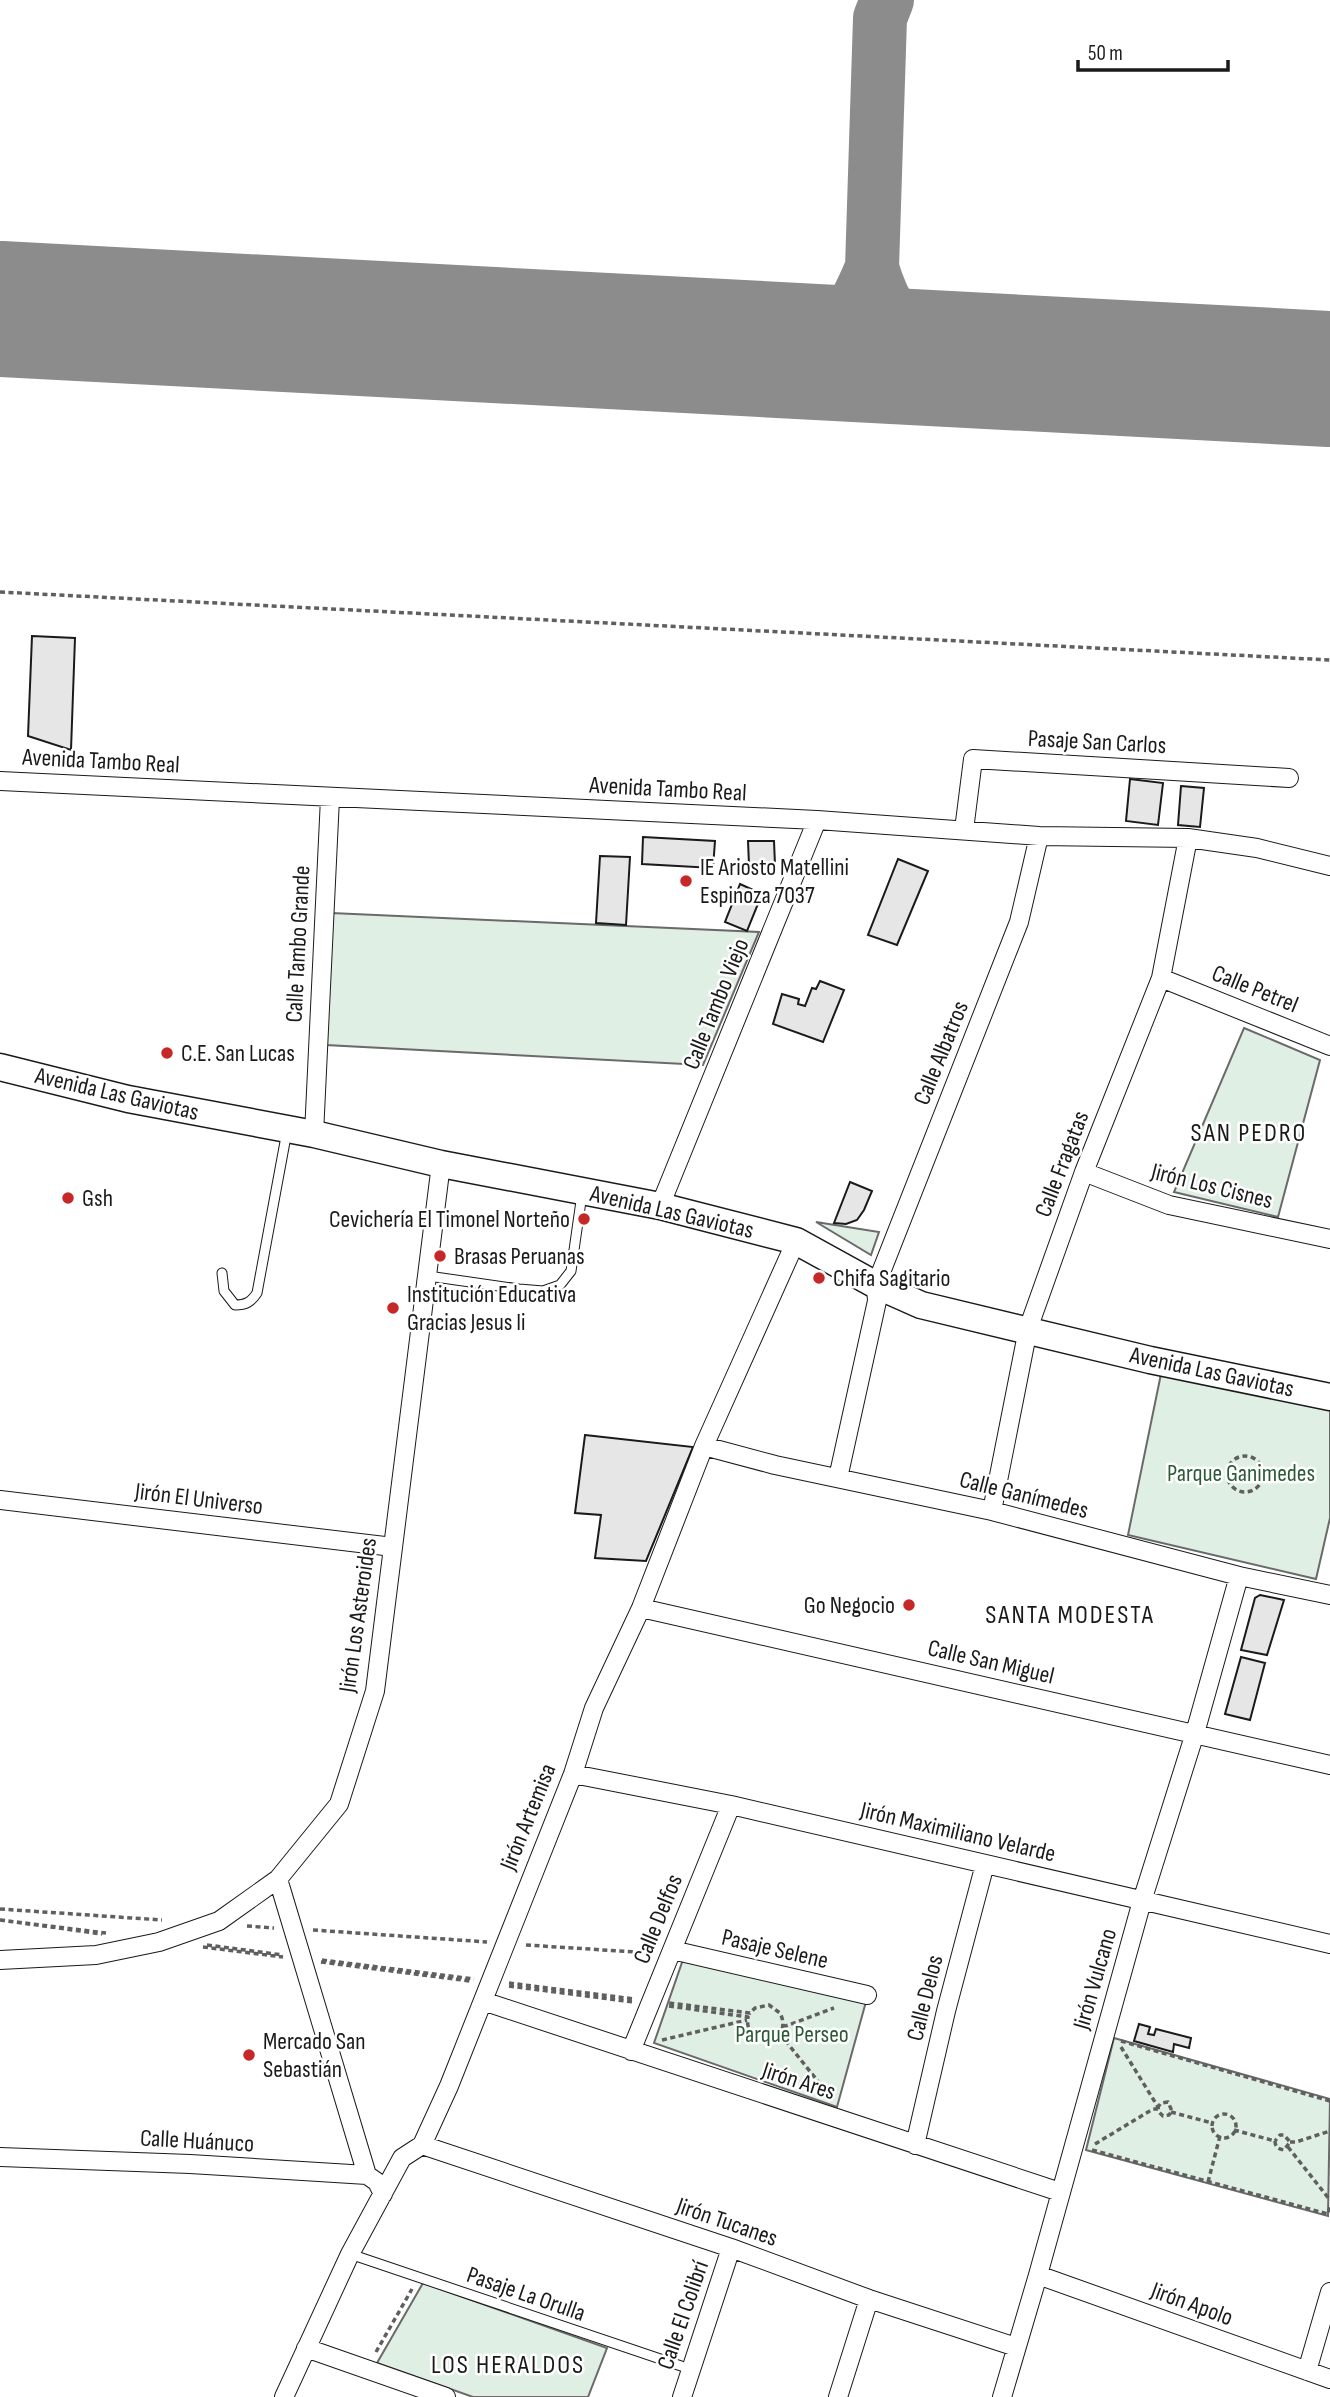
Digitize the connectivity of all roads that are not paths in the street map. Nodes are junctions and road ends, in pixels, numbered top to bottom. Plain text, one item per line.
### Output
1 (1289, 778) dead end
2 (0, 780) edge
3 (330, 798) junction
4 (817, 820) junction
5 (964, 830) junction
6 (1039, 836) junction
7 (1188, 838) junction
8 (1330, 866) edge
9 (1161, 978) junction
10 (1330, 1046) edge
11 (0, 1067) edge
12 (287, 1129) junction
13 (314, 1134) junction
14 (441, 1164) junction
15 (1084, 1172) junction
16 (583, 1192) junction
17 (660, 1206) junction
18 (1330, 1239) edge
19 (796, 1241) junction
20 (222, 1273) dead end
21 (428, 1276) junction
22 (876, 1285) junction
23 (1028, 1329) junction
24 (1330, 1397) edge
25 (704, 1446) junction
26 (838, 1478) junction
27 (0, 1500) edge
28 (992, 1511) junction
29 (393, 1547) junction
30 (1239, 1576) junction
31 (1330, 1595) edge
32 (641, 1608) junction
33 (1195, 1733) junction
34 (1330, 1765) edge
35 (573, 1774) junction
36 (731, 1805) junction
37 (985, 1864) junction
38 (278, 1879) junction
39 (1142, 1901) junction
40 (1330, 1944) edge
41 (666, 1952) junction
42 (0, 1960) edge
43 (867, 1995) road end
44 (483, 2001) junction
45 (631, 2051) junction
46 (422, 2145) junction
47 (915, 2145) junction
48 (0, 2157) edge
49 (367, 2175) junction
50 (1060, 2192) junction
51 (383, 2194) junction
52 (731, 2248) junction
53 (350, 2254) junction
54 (1038, 2276) junction
55 (1330, 2292) edge
56 (869, 2298) junction
57 (1016, 2347) junction
58 (306, 2348) junction
59 (690, 2369) junction
60 (1307, 2371) junction
61 (1330, 2379) edge
62 (284, 2397) edge
63 (446, 2397) edge
64 (682, 2397) edge
65 (838, 2397) edge
66 (1002, 2397) edge

1 - 5 street, Pasaje San Carlos
2 - 3 street, Avenida Tambo Real
3 - 4 street, Avenida Tambo Real
3 - 13 street, Calle Tambo Grande
4 - 5 street, Avenida Tambo Real
4 - 17 street, Calle Tambo Viejo
5 - 6 street, Avenida Tambo Real
6 - 7 street, Avenida Tambo Real
6 - 22 street, Calle Albatros
7 - 8 street, Avenida Tambo Real
7 - 9 street, Calle Fragatas
9 - 10 street, Calle Petrel
9 - 15 street, Calle Fragatas
11 - 12 street, Avenida Las Gaviotas
12 - 13 street, Avenida Las Gaviotas
12 - 20 lane
13 - 14 street, Avenida Las Gaviotas
14 - 16 street, Avenida Las Gaviotas
14 - 21 street, Jirón Los Asteroides
15 - 18 street, Jirón Los Cisnes
15 - 23 street, Calle Fragatas
16 - 17 street, Avenida Las Gaviotas
16 - 21 lane
17 - 19 street, Avenida Las Gaviotas
19 - 22 street, Avenida Las Gaviotas
19 - 25 street, Jirón Artemisa
21 - 29 street, Jirón Los Asteroides
22 - 23 street, Avenida Las Gaviotas
22 - 26 street, Calle Albatros
23 - 24 street, Avenida Las Gaviotas
23 - 28 street, Calle Fragatas
25 - 26 street, Calle Ganímedes
25 - 32 street, Jirón Artemisa
26 - 28 street, Calle Ganímedes
27 - 29 street, Jirón El Universo
28 - 30 street, Calle Ganímedes
29 - 38 street, Jirón Los Asteroides
30 - 31 street, Calle Ganímedes
30 - 33 street, Jirón Vulcano
32 - 33 street, Calle San Miguel
32 - 35 street, Jirón Artemisa
33 - 34 street, Calle San Miguel
33 - 39 street, Jirón Vulcano
35 - 36 street, Jirón Maximiliano Velarde
35 - 44 street, Jirón Artemisa
36 - 37 street, Jirón Maximiliano Velarde
36 - 41 street, Calle Delfos
37 - 39 street, Jirón Maximiliano Velarde
37 - 47 street, Calle Delos
38 - 42 street, Jirón Los Asteroides
38 - 49 street
39 - 40 street, Jirón Maximiliano Velarde
39 - 50 street, Jirón Vulcano
41 - 43 street, Pasaje Selene
41 - 45 street, Calle Delfos
44 - 45 street, Jirón Ares
44 - 46 street, Jirón Artemisa
45 - 47 street, Jirón Ares
46 - 51 street, Jirón Artemisa
46 - 52 street, Jirón Tucanes
47 - 50 street, Jirón Ares
48 - 49 street, Calle Huánuco
49 - 51 street
50 - 54 street, Jirón Vulcano
51 - 53 street, Jirón Artemisa
52 - 56 street, Jirón Tucanes
52 - 59 street, Calle El Colibrí
53 - 58 street, Jirón Artemisa
53 - 59 lane, Pasaje La Orulla
54 - 57 street, Jirón Vulcano
54 - 60 street, Jirón Apolo
55 - 60 street
56 - 57 street, Jirón Tucanes
56 - 65 street
57 - 66 street, Jirón Vulcano
58 - 62 street, Jirón Artemisa
58 - 63 street
59 - 64 street, Calle El Colibrí
60 - 61 street, Jirón Apolo

